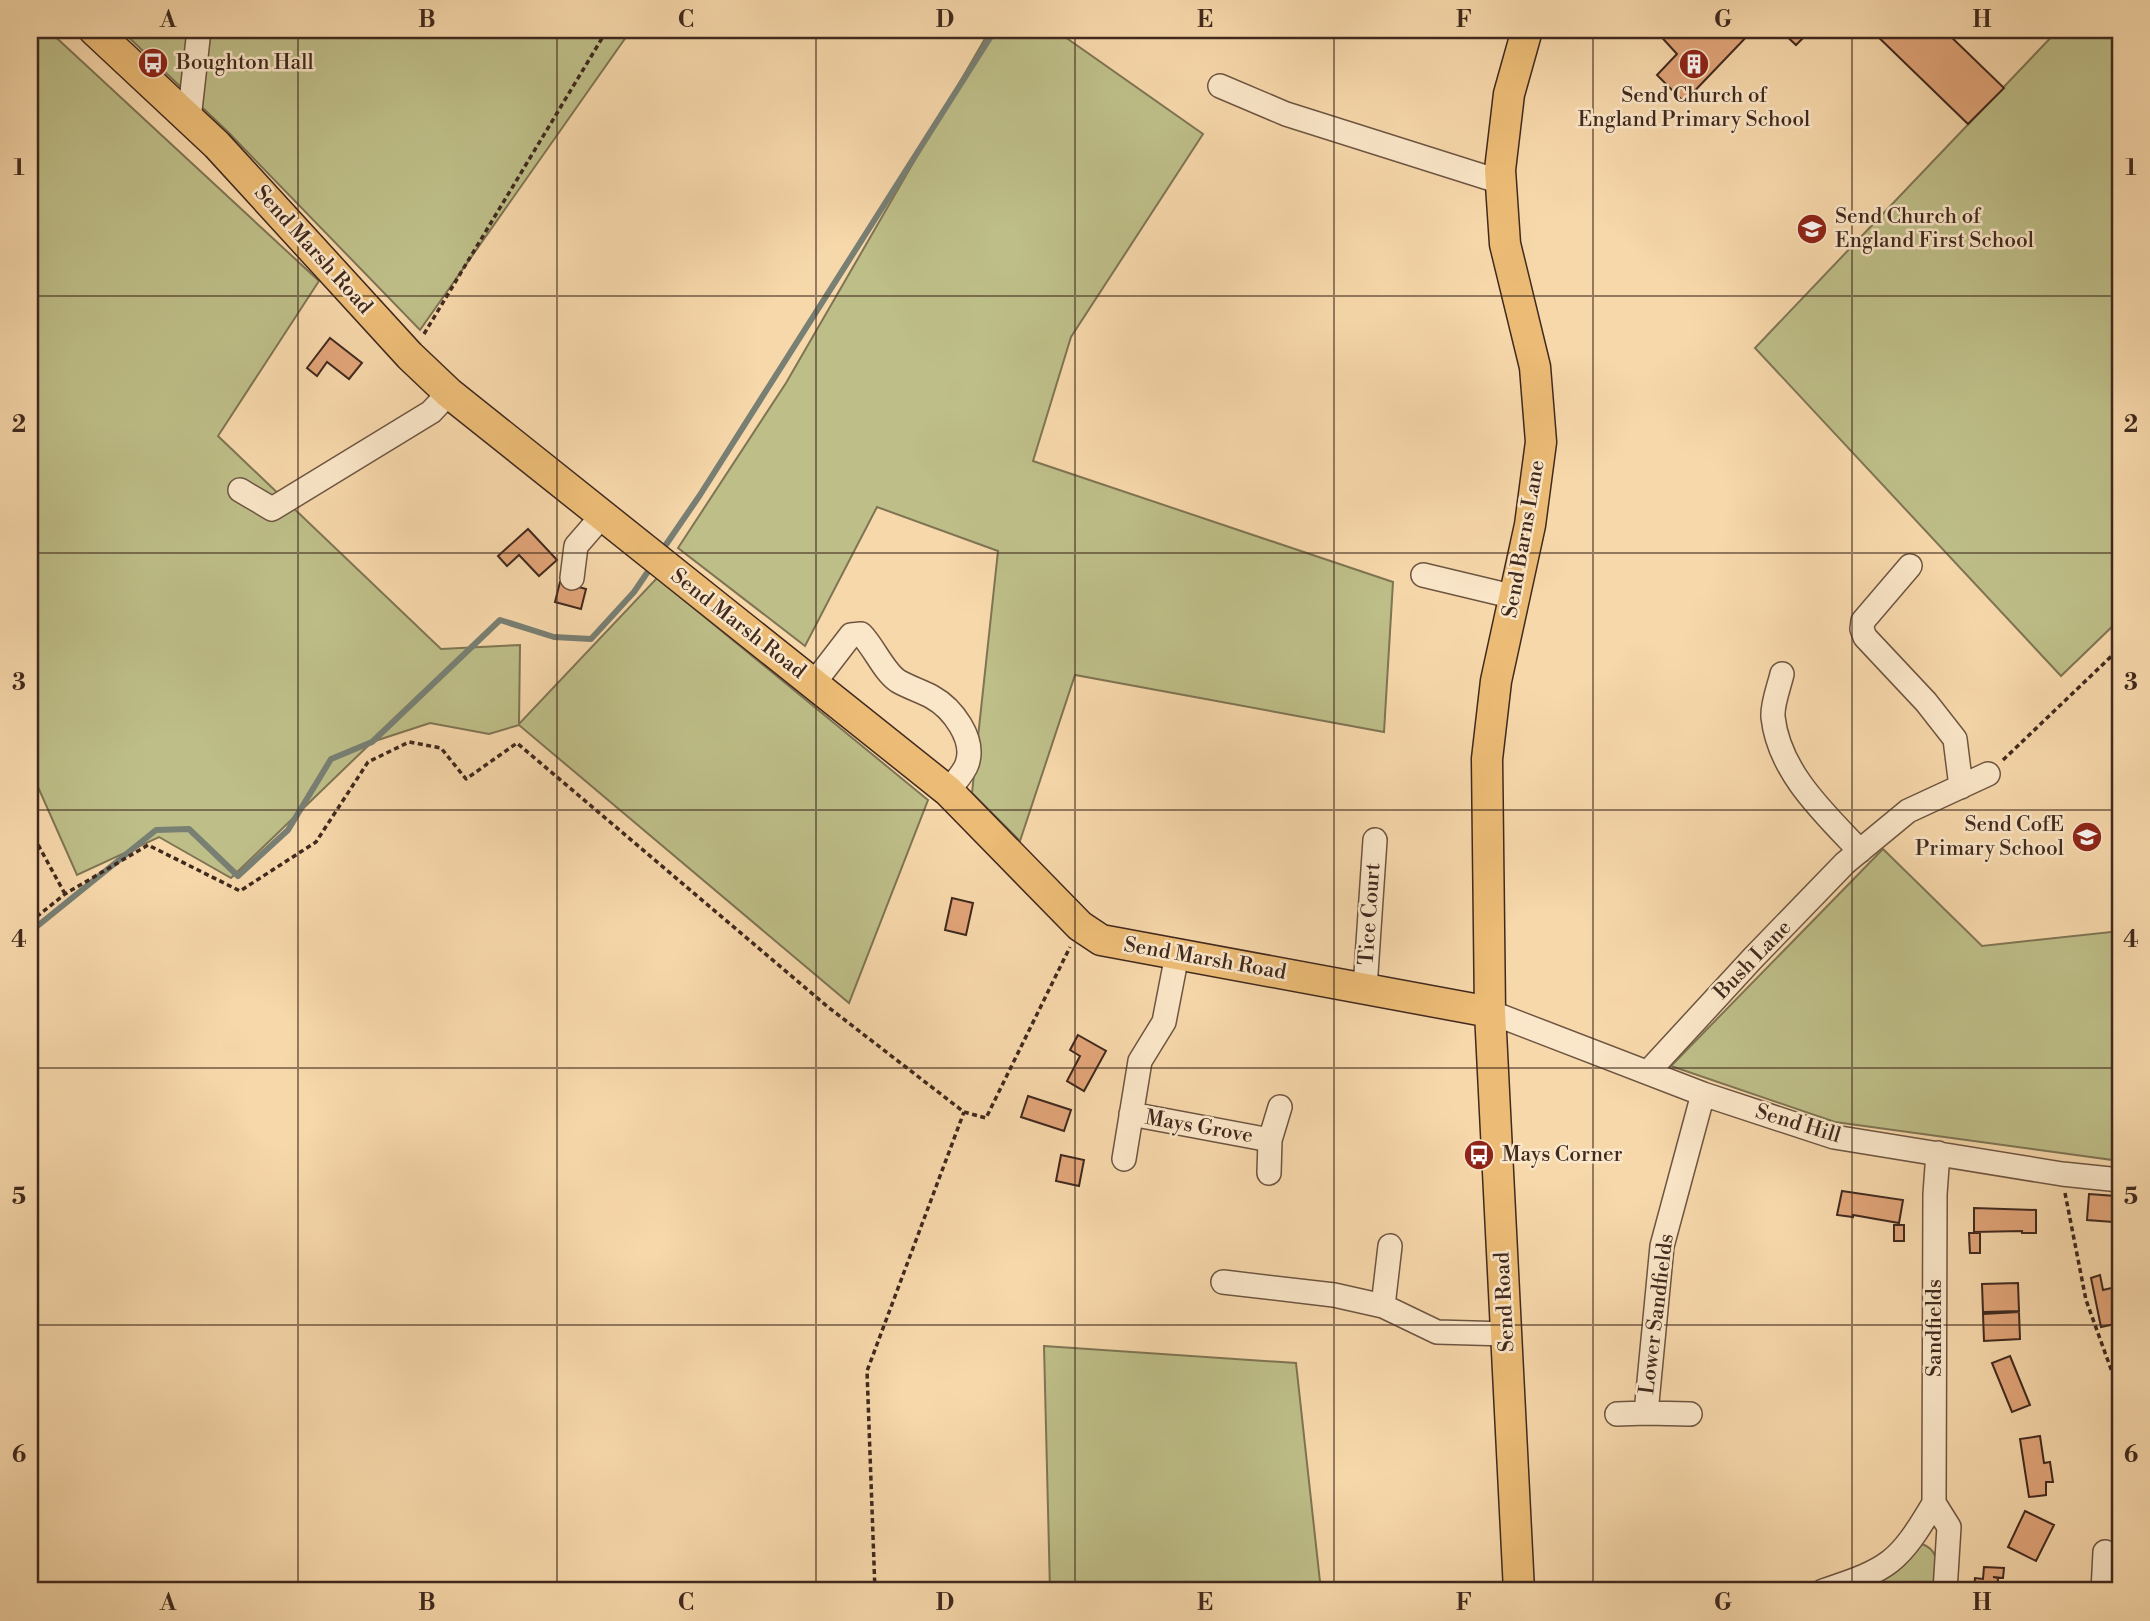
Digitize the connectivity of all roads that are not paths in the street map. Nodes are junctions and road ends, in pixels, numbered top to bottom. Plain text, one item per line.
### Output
1 (94, 30) edge
2 (199, 30) edge
3 (1527, 30) edge
4 (1220, 86) dead end
5 (189, 119) junction
6 (1501, 182) junction
7 (449, 393) junction
8 (240, 490) dead end
9 (602, 516) junction
10 (1910, 566) dead end
11 (1423, 575) dead end
12 (572, 578) dead end
13 (1515, 597) junction
14 (1782, 674) dead end
15 (814, 683) junction
16 (1988, 774) road end
17 (1961, 787) junction
18 (948, 791) junction
19 (1375, 840) dead end
20 (1860, 851) junction
21 (1177, 955) junction
22 (1365, 988) junction
23 (1490, 1012) junction
24 (1648, 1072) junction
25 (1703, 1094) junction
26 (1280, 1107) dead end
27 (1131, 1114) junction
28 (1270, 1140) junction
29 (1938, 1153) junction
30 (1124, 1159) dead end
31 (1269, 1173) dead end
32 (2120, 1180) edge
33 (1390, 1247) dead end
34 (1223, 1282) dead end
35 (1383, 1306) junction
36 (1507, 1334) junction
37 (1646, 1413) junction
38 (1617, 1414) dead end
39 (1690, 1414) dead end
40 (1934, 1503) junction
41 (2105, 1552) dead end
42 (1519, 1591) edge
43 (1823, 1591) edge
44 (1945, 1591) edge
45 (2103, 1591) edge

1 - 5 main road, Send Marsh Road
2 - 5 street
3 - 6 main road, Send Barns Lane
4 - 6 street
5 - 7 main road, Send Marsh Road
6 - 13 main road, Send Barns Lane
7 - 8 street
7 - 9 main road, Send Marsh Road
9 - 12 street
9 - 15 main road, Send Marsh Road
10 - 17 street
11 - 13 street
13 - 23 main road, Send Barns Lane
14 - 20 street
15 - 18 main road, Send Marsh Road
15 - 18 street
16 - 17 street, Bush Lane
17 - 20 street, Bush Lane
18 - 21 main road, Send Marsh Road
19 - 22 street, Tice Court
20 - 24 street, Bush Lane
21 - 22 main road, Send Marsh Road
21 - 27 street
22 - 23 main road, Send Marsh Road
23 - 24 street, Send Hill
23 - 36 main road, Send Road
24 - 25 street, Send Hill
25 - 29 street, Send Hill
25 - 37 street, Lower Sandfields
26 - 28 street, Mays Grove
27 - 28 street, Mays Grove
27 - 30 street, Mays Grove
28 - 31 street, Mays Grove
29 - 32 street, Send Hill
29 - 40 street, Sandfields
33 - 35 street
34 - 35 street
35 - 36 street
36 - 42 main road, Send Road
37 - 38 street, Lower Sandfields
37 - 39 street, Lower Sandfields
40 - 43 street, Sandfields
40 - 44 street, Sandfields
41 - 45 street

